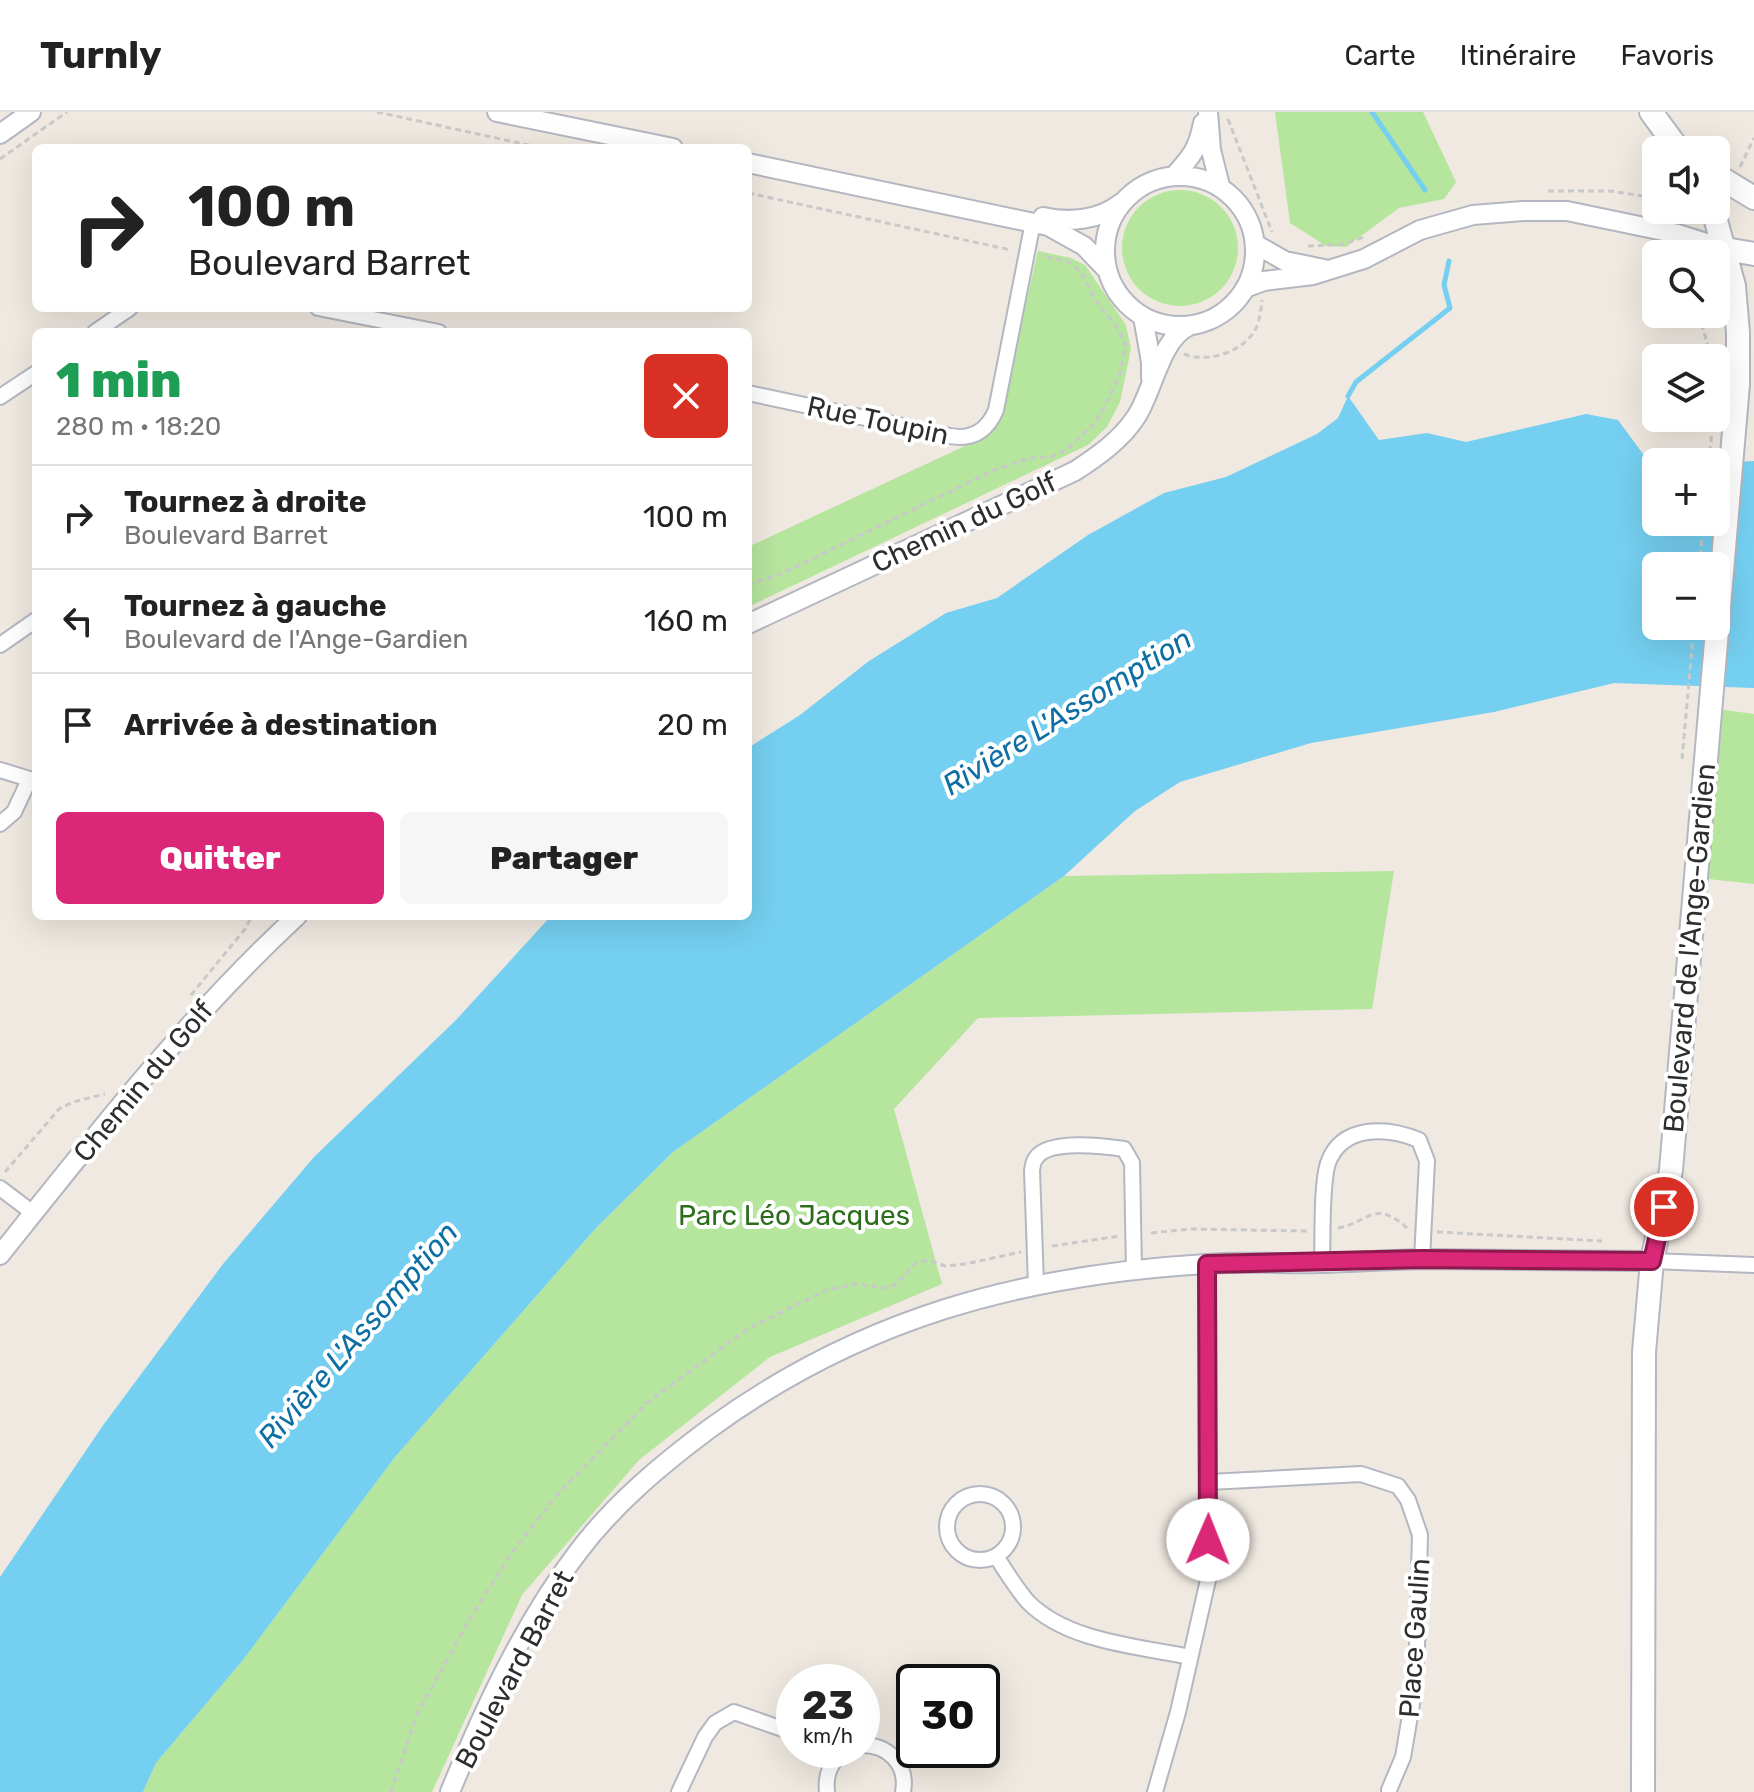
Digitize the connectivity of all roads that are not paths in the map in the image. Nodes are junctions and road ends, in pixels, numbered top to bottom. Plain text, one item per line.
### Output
1 (31, 112) edge
2 (497, 112) edge
3 (1206, 112) edge
4 (1651, 112) edge
5 (0, 134) edge
6 (1669, 136) edge
7 (653, 144) edge
8 (752, 164) edge
9 (1174, 176) junction
10 (1730, 178) edge
11 (825, 179) junction
12 (1220, 186) junction
13 (1130, 195) junction
14 (1754, 198) edge
15 (1033, 222) junction
16 (1697, 240) edge
17 (1255, 244) junction
18 (1730, 250) edge
19 (1754, 254) edge
20 (1730, 266) edge
21 (1326, 270) junction
22 (1109, 273) junction
23 (1254, 291) junction
24 (124, 312) edge
25 (337, 312) edge
26 (356, 316) junction
27 (1143, 317) junction
28 (1189, 326) junction
29 (101, 328) edge
30 (354, 328) edge
31 (418, 328) edge
32 (1754, 357) edge
33 (32, 376) edge
34 (1738, 384) junction
35 (1150, 385) junction
36 (752, 394) edge
37 (0, 397) edge
38 (752, 622) edge
39 (32, 623) edge
40 (0, 645) edge
41 (0, 770) edge
42 (32, 780) edge
43 (0, 824) edge
44 (293, 920) edge
45 (0, 1188) edge
46 (33, 1213) junction
47 (0, 1255) edge
48 (1422, 1259) junction
49 (1652, 1261) junction
50 (1322, 1263) junction
51 (1207, 1264) junction
52 (1754, 1265) edge
53 (1134, 1271) junction
54 (1036, 1285) junction
55 (1209, 1482) junction
56 (996, 1556) junction
57 (1190, 1657) junction
58 (776, 1727) edge
59 (880, 1747) edge
60 (829, 1768) edge
61 (1388, 1791) edge
62 (450, 1792) edge
63 (679, 1792) edge
64 (827, 1792) edge
65 (903, 1792) edge
66 (1155, 1792) edge
67 (1643, 1792) edge

1 - 5 street
2 - 7 street
3 - 9 street
3 - 12 street
4 - 6 main road
8 - 11 street
9 - 12 street
9 - 13 street
10 - 14 main road
11 - 13 street
11 - 15 street
12 - 17 street
13 - 22 street
15 - 22 street
15 - 36 street, Rue Toupin
16 - 21 street
17 - 21 street
17 - 23 street
18 - 19 main road
20 - 34 main road, Boulevard de l'Ange-Gardien
21 - 23 street
22 - 27 street
23 - 28 street
24 - 29 street
25 - 26 street
26 - 30 street
26 - 31 street
27 - 28 street
27 - 35 street, Chemin du Golf
28 - 35 street, Chemin du Golf
32 - 34 main road
33 - 37 street
34 - 49 main road, Boulevard de l'Ange-Gardien
35 - 38 street, Chemin du Golf
39 - 40 street
41 - 42 street
42 - 43 street
44 - 46 street, Chemin du Golf
45 - 46 street
46 - 47 street, Chemin du Golf
48 - 49 street, Boulevard Barret
48 - 50 street, Boulevard Barret
48 - 50 street
49 - 52 street
49 - 67 main road, Boulevard de l'Ange-Gardien
50 - 51 street, Boulevard Barret
51 - 53 street, Boulevard Barret
51 - 55 street
53 - 54 street, Boulevard Barret
53 - 54 street
54 - 62 street, Boulevard Barret
55 - 57 street
55 - 61 street, Place Gaulin
56 - 56 street
56 - 57 street
57 - 66 street
58 - 63 street
59 - 65 street
60 - 64 street

